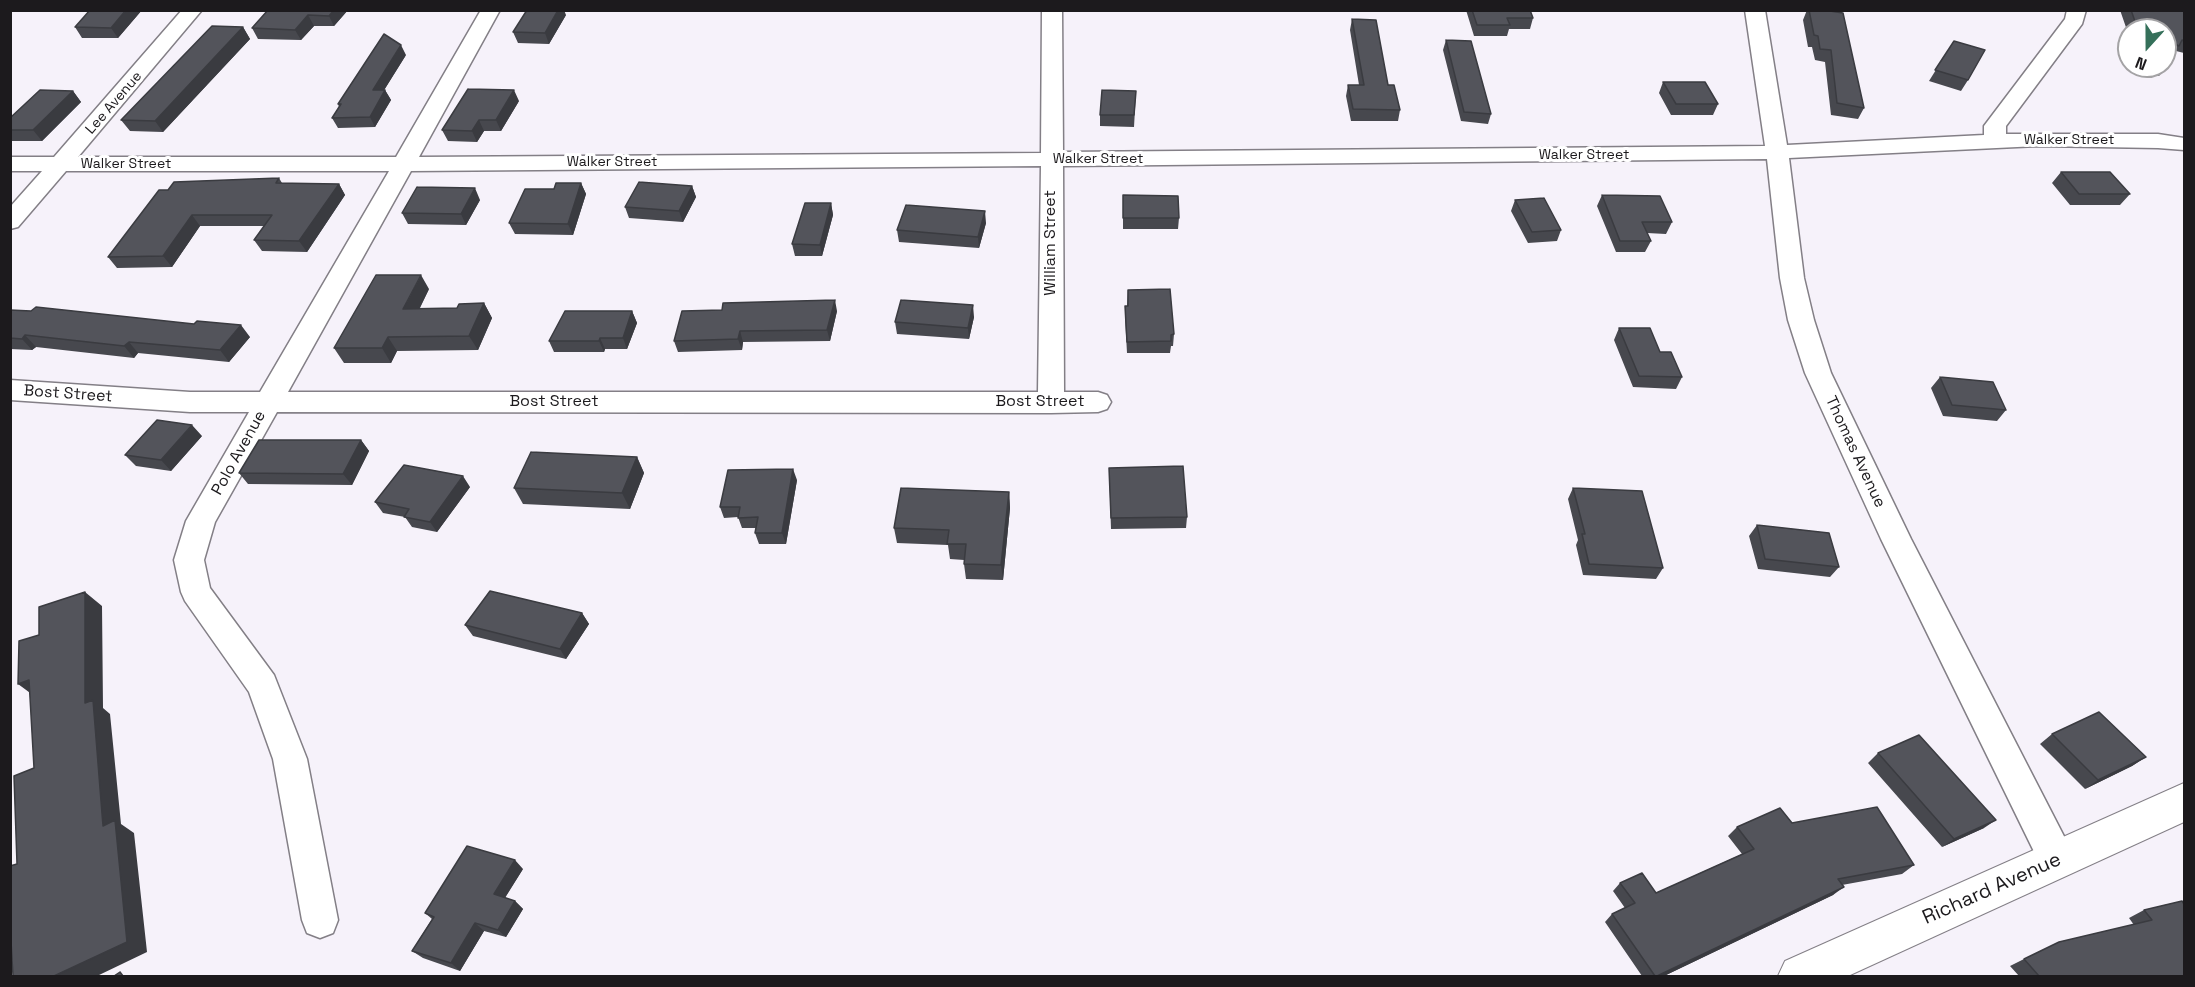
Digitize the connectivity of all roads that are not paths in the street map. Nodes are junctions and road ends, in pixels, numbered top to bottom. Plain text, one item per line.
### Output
1 (193, 10) edge
2 (491, 10) edge
3 (1052, 10) edge
4 (1755, 10) edge
5 (2078, 10) edge
6 (1995, 141) junction
7 (2184, 144) edge
8 (1777, 151) junction
9 (1051, 159) junction
10 (10, 164) edge
11 (61, 164) junction
12 (403, 164) junction
13 (10, 222) edge
14 (10, 390) edge
15 (267, 402) junction
16 (1098, 402) dead end
17 (1051, 403) junction
18 (2184, 802) edge
19 (2057, 860) junction
20 (320, 920) dead end
21 (1800, 976) edge

1 - 11 street, Lee Avenue
2 - 12 street, Polo Avenue
3 - 9 street, William Street
4 - 8 street, Thomas Avenue
5 - 6 street
6 - 7 street, Walker Street
6 - 8 street, Walker Street
8 - 9 street, Walker Street
8 - 19 street, Thomas Avenue
9 - 12 street, Walker Street
9 - 17 street, William Street
10 - 11 street, Walker Street
11 - 12 street, Walker Street
11 - 13 street, Lee Avenue
12 - 15 street, Polo Avenue
14 - 15 street, Bost Street
15 - 17 street, Bost Street
15 - 20 street, Polo Avenue
16 - 17 street, Bost Street
18 - 19 street, Richard Avenue
19 - 21 street, Richard Avenue

